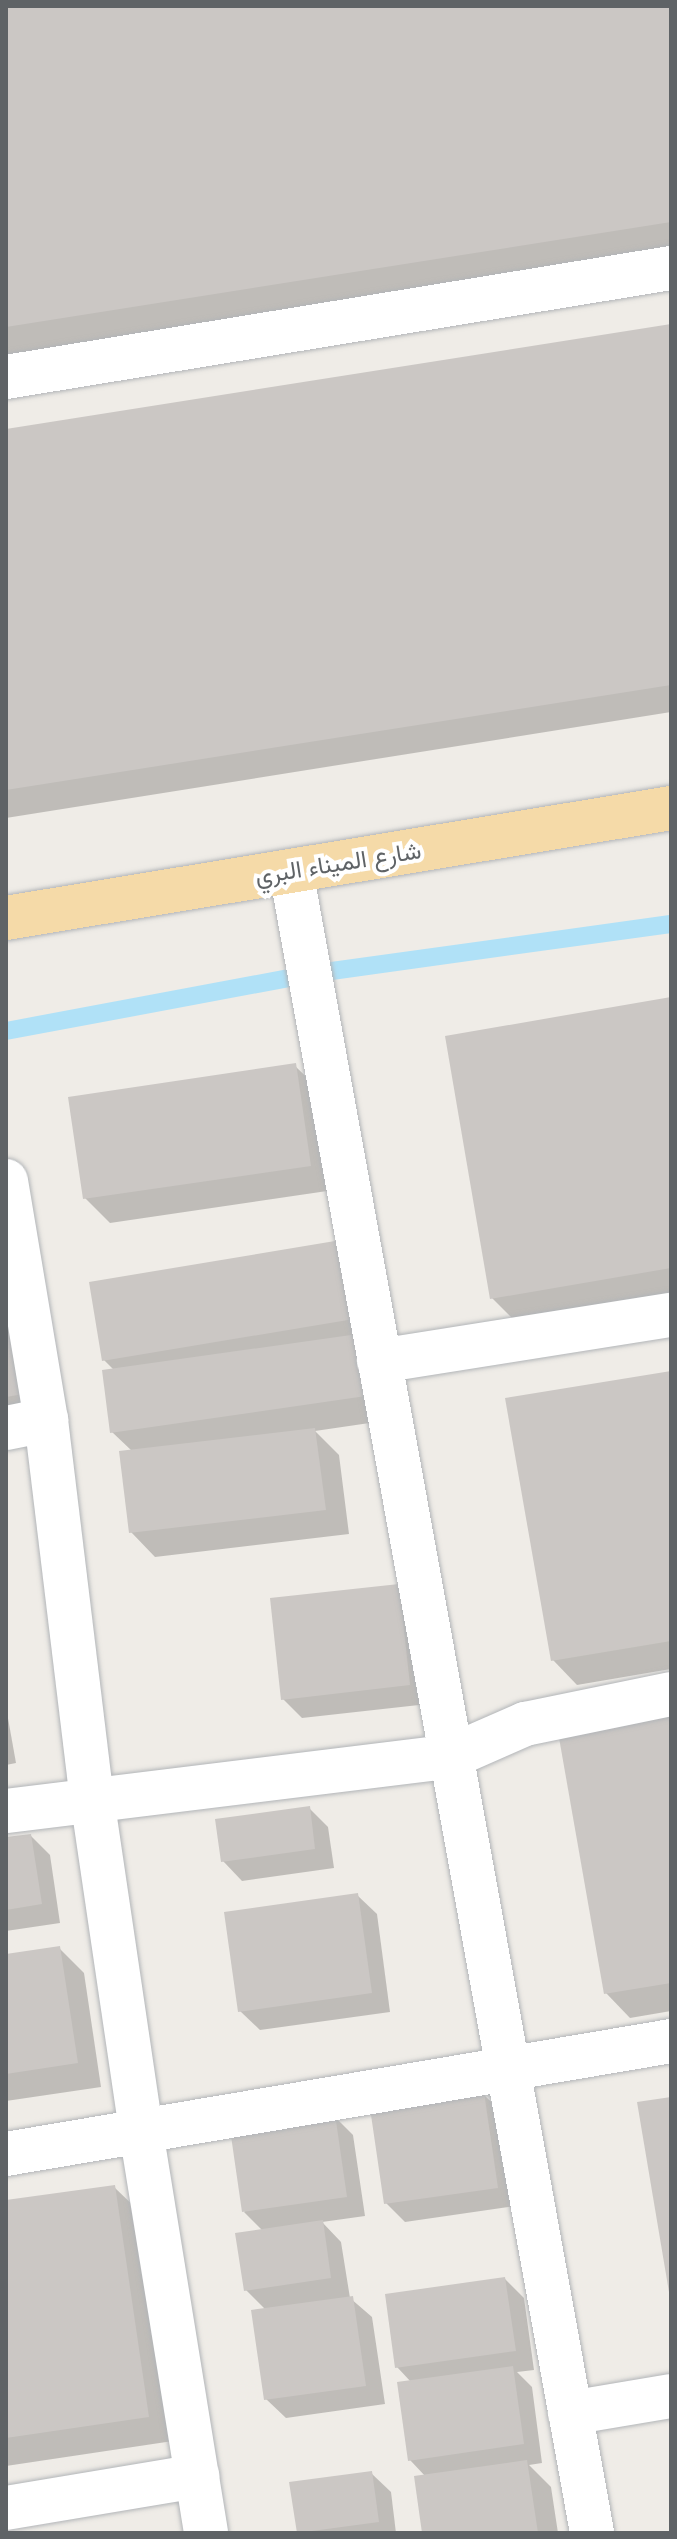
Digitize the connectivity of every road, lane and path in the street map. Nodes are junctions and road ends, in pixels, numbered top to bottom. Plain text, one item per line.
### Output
1 (671, 268) edge
2 (6, 377) edge
3 (671, 808) edge
4 (291, 871) junction
5 (6, 918) edge
6 (6, 1181) edge
7 (671, 1315) edge
8 (379, 1361) junction
9 (26, 1424) edge
10 (671, 1694) edge
11 (452, 1756) junction
12 (92, 1798) junction
13 (6, 1811) edge
14 (671, 2041) edge
15 (507, 2067) junction
16 (141, 2131) junction
17 (6, 2154) edge
18 (671, 2396) edge
19 (570, 2413) junction
20 (197, 2476) junction
21 (6, 2508) edge
22 (206, 2533) edge
23 (592, 2533) edge

1 - 2 street
3 - 4 highway, شارع الميناء البري
4 - 5 highway, شارع الميناء البري
4 - 8 street
6 - 9 street
7 - 8 street
8 - 11 street
9 - 12 street
10 - 11 street
11 - 12 street
11 - 15 street
12 - 13 street
12 - 16 street
14 - 15 street
15 - 16 street
15 - 19 street
16 - 17 street
16 - 20 street
18 - 19 street
19 - 23 street
20 - 21 street
20 - 22 street

